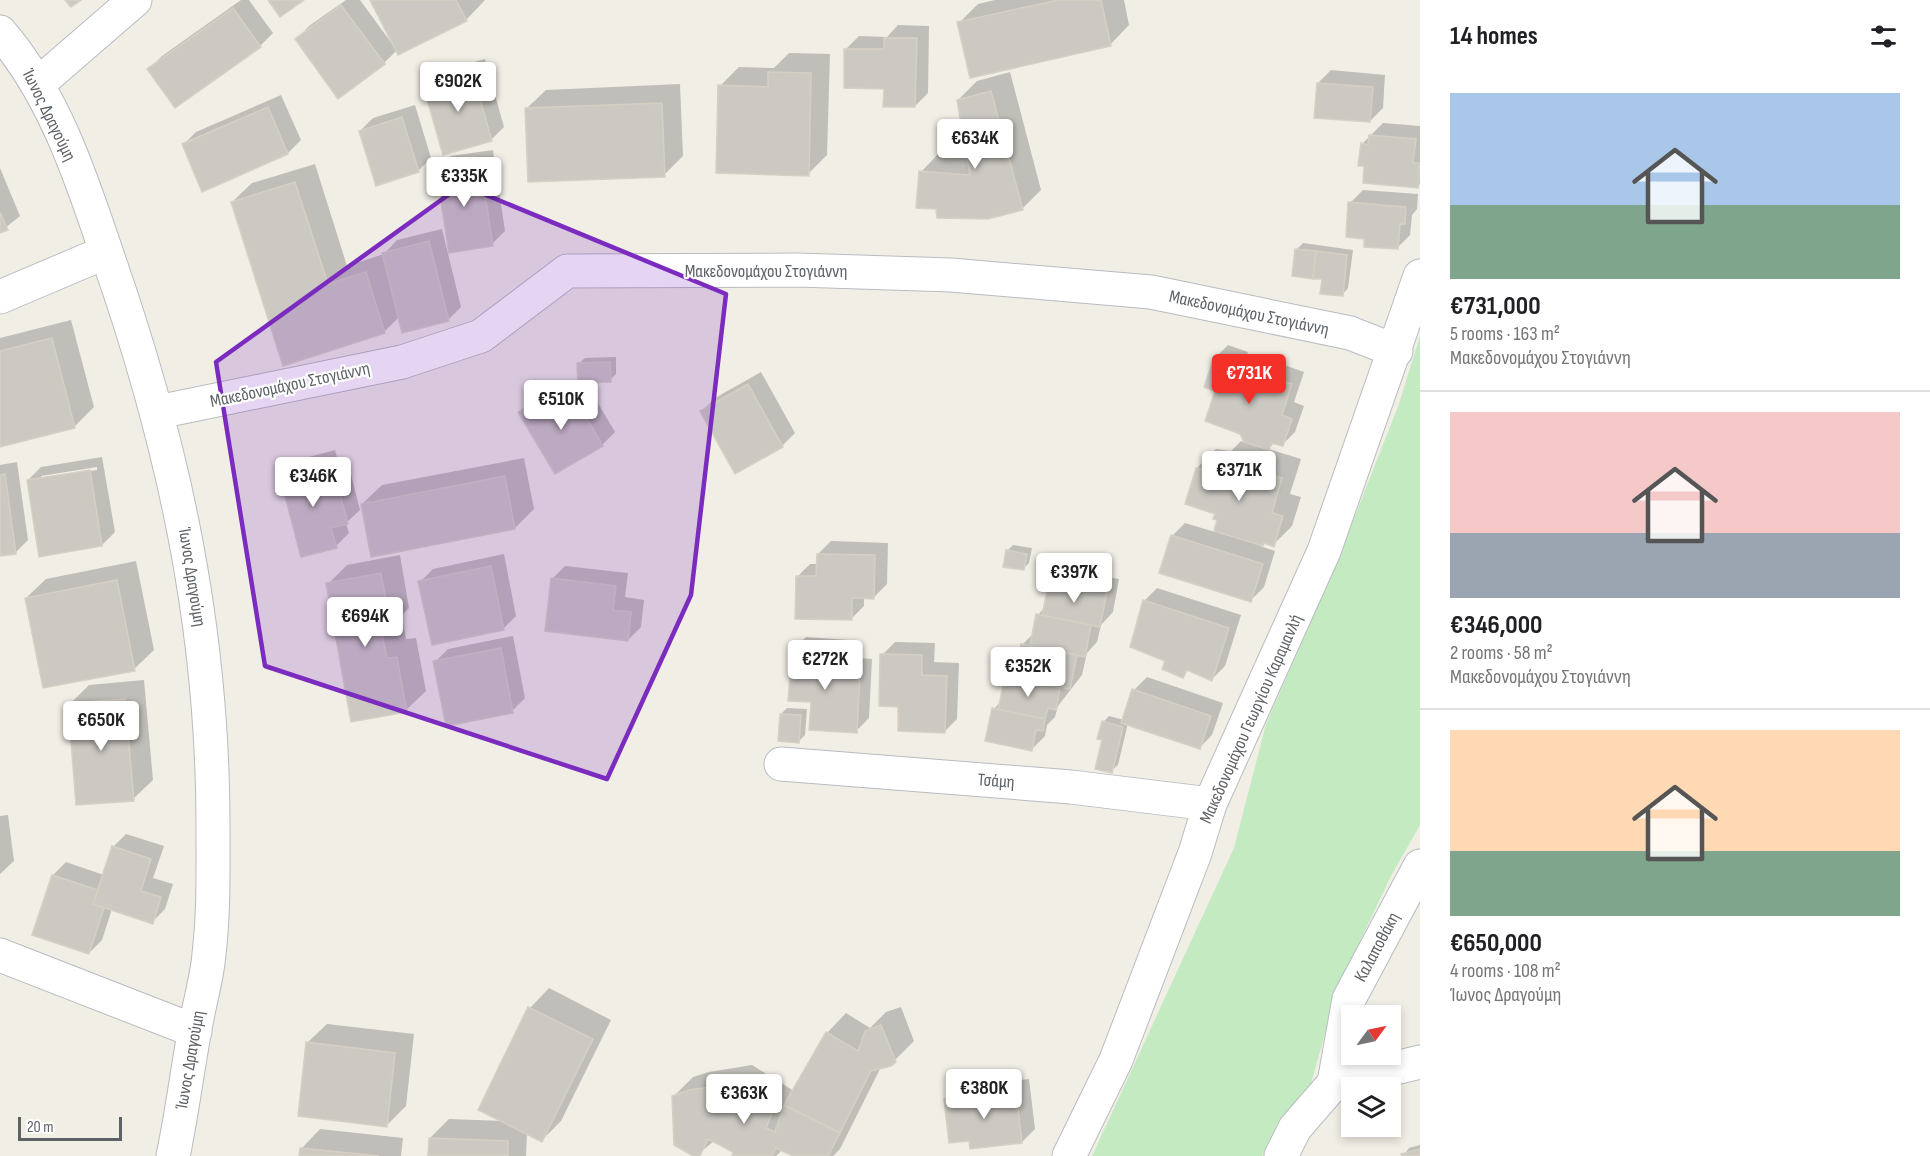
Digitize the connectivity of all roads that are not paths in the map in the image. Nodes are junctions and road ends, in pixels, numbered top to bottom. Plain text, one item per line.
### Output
1 (135, 0) edge
2 (0, 32) edge
3 (38, 84) junction
4 (106, 252) junction
5 (1420, 276) edge
6 (0, 297) edge
7 (1396, 351) junction
8 (158, 412) junction
9 (781, 764) dead end
10 (1210, 804) junction
11 (1420, 866) edge
12 (0, 956) edge
13 (195, 1031) junction
14 (1420, 1062) edge
15 (1334, 1083) junction
16 (173, 1156) edge
17 (1069, 1156) edge
18 (1281, 1156) edge

1 - 3 street
2 - 3 street, Ίωνος Δραγούμη
3 - 4 street, Ίωνος Δραγούμη
4 - 6 street
4 - 8 street, Ίωνος Δραγούμη
5 - 7 street, Μακεδονομάχου Γεωργίου Καραμανλή
7 - 8 street, Μακεδονομάχου Στογιάννη
7 - 10 street, Μακεδονομάχου Γεωργίου Καραμανλή
8 - 13 street, Ίωνος Δραγούμη
9 - 10 street, Τσάμη
10 - 17 street, Μακεδονομάχου Γεωργίου Καραμανλή
11 - 15 street, Καλαποθάκη
12 - 13 street
13 - 16 street, Ίωνος Δραγούμη
14 - 15 street
15 - 18 street

